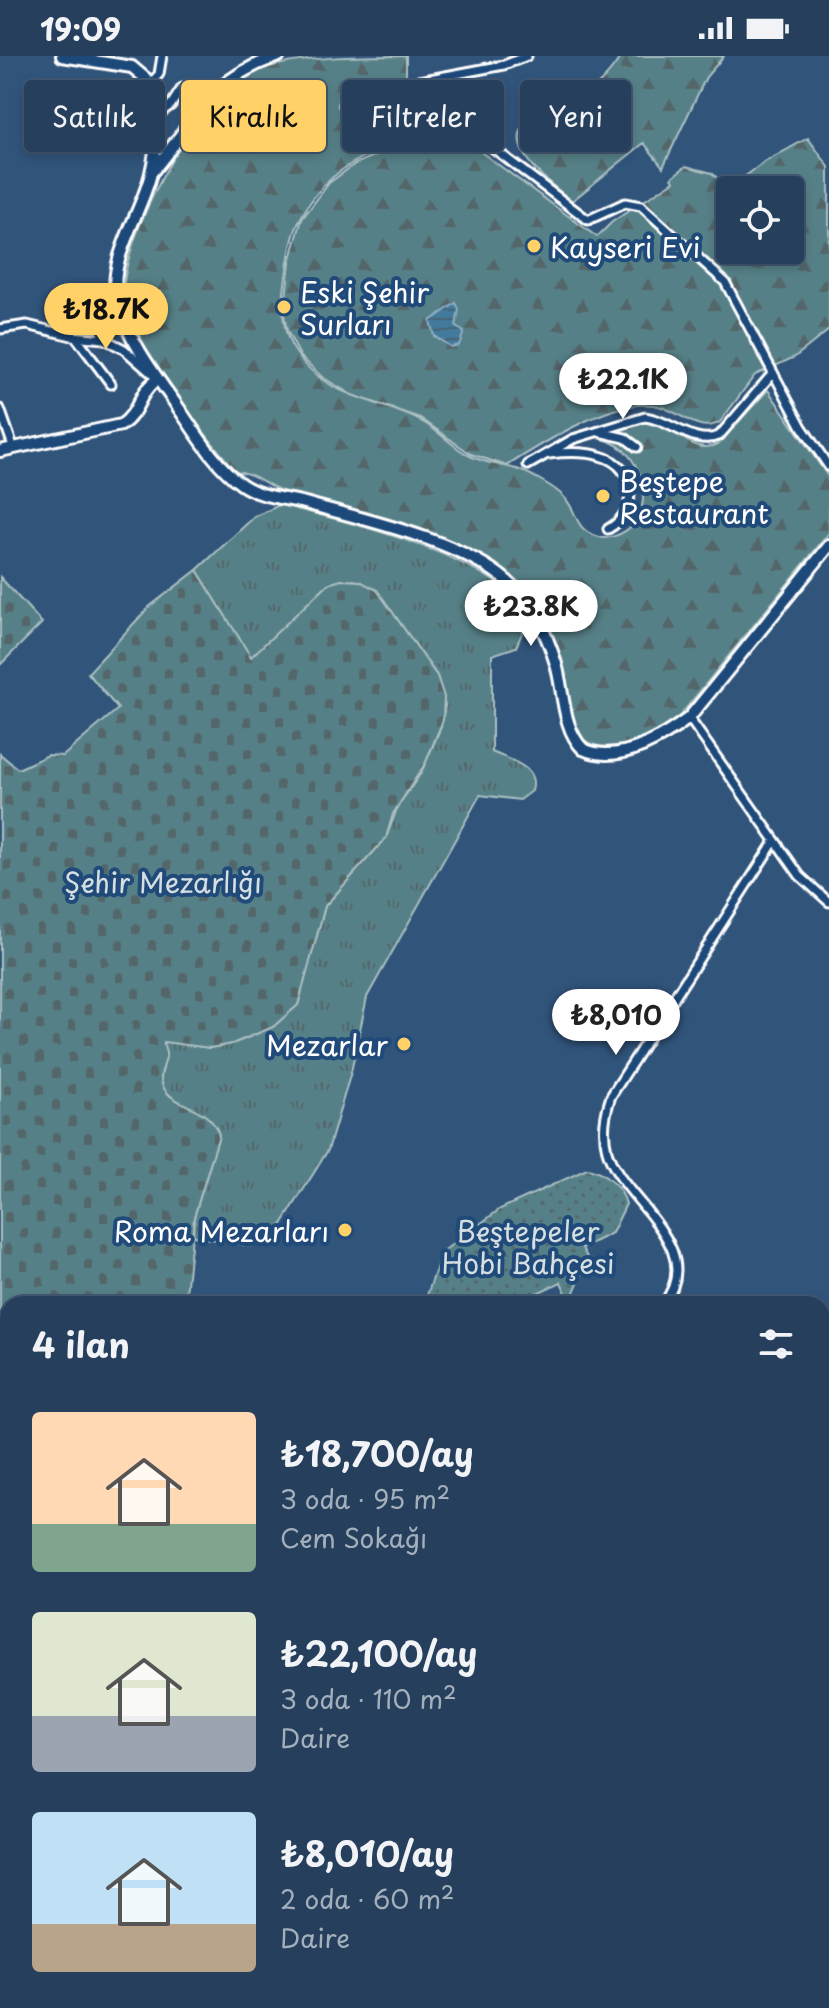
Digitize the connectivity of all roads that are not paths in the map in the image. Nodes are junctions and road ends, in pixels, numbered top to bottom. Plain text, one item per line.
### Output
1 (62, 56) edge
2 (162, 56) edge
3 (279, 56) edge
4 (527, 56) edge
5 (147, 80) edge
6 (154, 80) edge
7 (424, 80) edge
8 (181, 90) edge
9 (165, 110) edge
10 (152, 152) edge
11 (498, 152) edge
12 (151, 173) junction
13 (89, 306) dead end
14 (0, 329) edge
15 (75, 336) junction
16 (104, 339) junction
17 (773, 373) junction
18 (158, 379) junction
19 (111, 384) dead end
20 (0, 409) edge
21 (595, 432) junction
22 (637, 447) dead end
23 (14, 449) junction
24 (0, 451) edge
25 (546, 454) junction
26 (528, 465) dead end
27 (829, 467) edge
28 (608, 529) dead end
29 (829, 546) edge
30 (689, 718) junction
31 (774, 842) junction
32 (829, 902) edge
33 (667, 1296) edge

1 - 5 street
2 - 6 street
3 - 12 street
4 - 7 street
8 - 9 street
10 - 12 street
11 - 17 street
12 - 18 street
13 - 16 street
14 - 15 street
15 - 16 street
15 - 19 street
16 - 18 street
17 - 21 street
17 - 27 street
18 - 23 street
18 - 30 street
20 - 23 street
21 - 22 street
21 - 25 street
23 - 24 street
25 - 26 street
25 - 28 street
29 - 30 street
30 - 31 street
31 - 32 street
31 - 33 street

